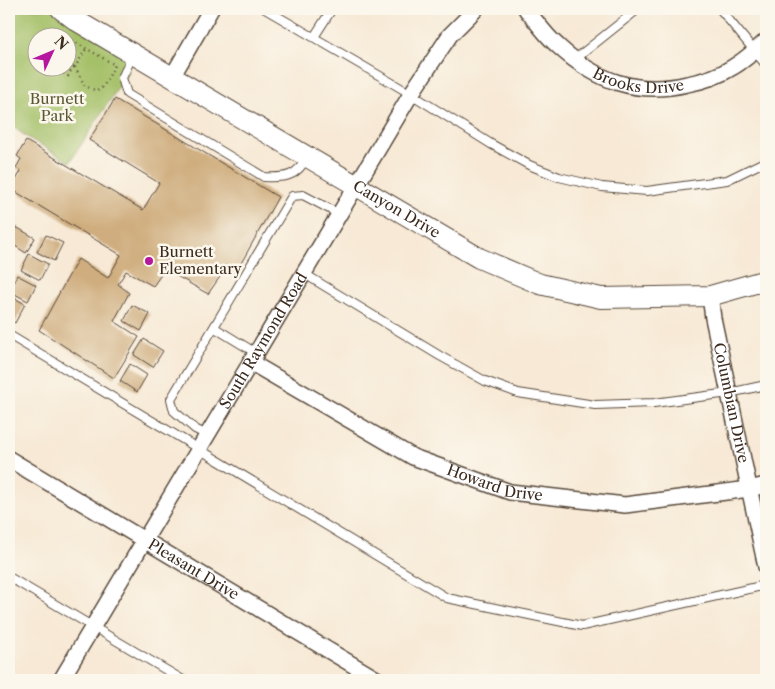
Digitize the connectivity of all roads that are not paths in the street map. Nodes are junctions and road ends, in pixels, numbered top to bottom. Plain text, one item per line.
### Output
1 (211, 9) edge
2 (265, 9) edge
3 (332, 9) edge
4 (476, 9) edge
5 (526, 9) edge
6 (638, 9) edge
7 (720, 9) edge
8 (61, 17) edge
9 (314, 37) junction
10 (760, 46) edge
11 (134, 54) junction
12 (574, 60) junction
13 (766, 65) edge
14 (172, 76) junction
15 (411, 94) junction
16 (307, 157) junction
17 (766, 162) edge
18 (355, 186) junction
19 (339, 214) junction
20 (304, 273) junction
21 (766, 280) edge
22 (710, 296) junction
23 (215, 328) junction
24 (9, 335) edge
25 (253, 358) junction
26 (766, 385) edge
27 (729, 393) junction
28 (207, 435) junction
29 (198, 450) junction
30 (9, 458) edge
31 (766, 485) edge
32 (750, 489) junction
33 (144, 541) junction
34 (766, 567) edge
35 (9, 577) edge
36 (766, 585) edge
37 (92, 627) junction
38 (61, 680) edge
39 (183, 680) edge
40 (378, 680) edge

1 - 14 street
2 - 9 lane
3 - 9 lane
4 - 15 street, South Raymond Road
5 - 12 street, Brooks Drive
6 - 12 lane
7 - 10 lane
8 - 11 street, Canyon Drive
9 - 15 lane
10 - 12 street, Brooks Drive
10 - 13 lane
11 - 14 street, Canyon Drive
11 - 16 lane
14 - 16 street, Canyon Drive
15 - 17 lane
15 - 18 street, South Raymond Road
16 - 18 street, Canyon Drive
18 - 19 street, South Raymond Road
18 - 22 street, Canyon Drive
19 - 20 street, South Raymond Road
19 - 23 lane
20 - 25 street, South Raymond Road
20 - 27 lane
21 - 22 street, Canyon Drive
22 - 27 street, Columbian Drive
23 - 25 lane
23 - 28 lane
24 - 29 lane
25 - 28 street, South Raymond Road
25 - 32 street, Howard Drive
26 - 27 lane
27 - 32 street, Columbian Drive
28 - 29 street, South Raymond Road
29 - 33 street, South Raymond Road
29 - 36 lane
30 - 33 street, Pleasant Drive
31 - 32 street, Howard Drive
32 - 34 street, Columbian Drive
33 - 37 street, South Raymond Road
33 - 40 street, Pleasant Drive
35 - 37 lane
37 - 38 street, South Raymond Road
37 - 39 lane

